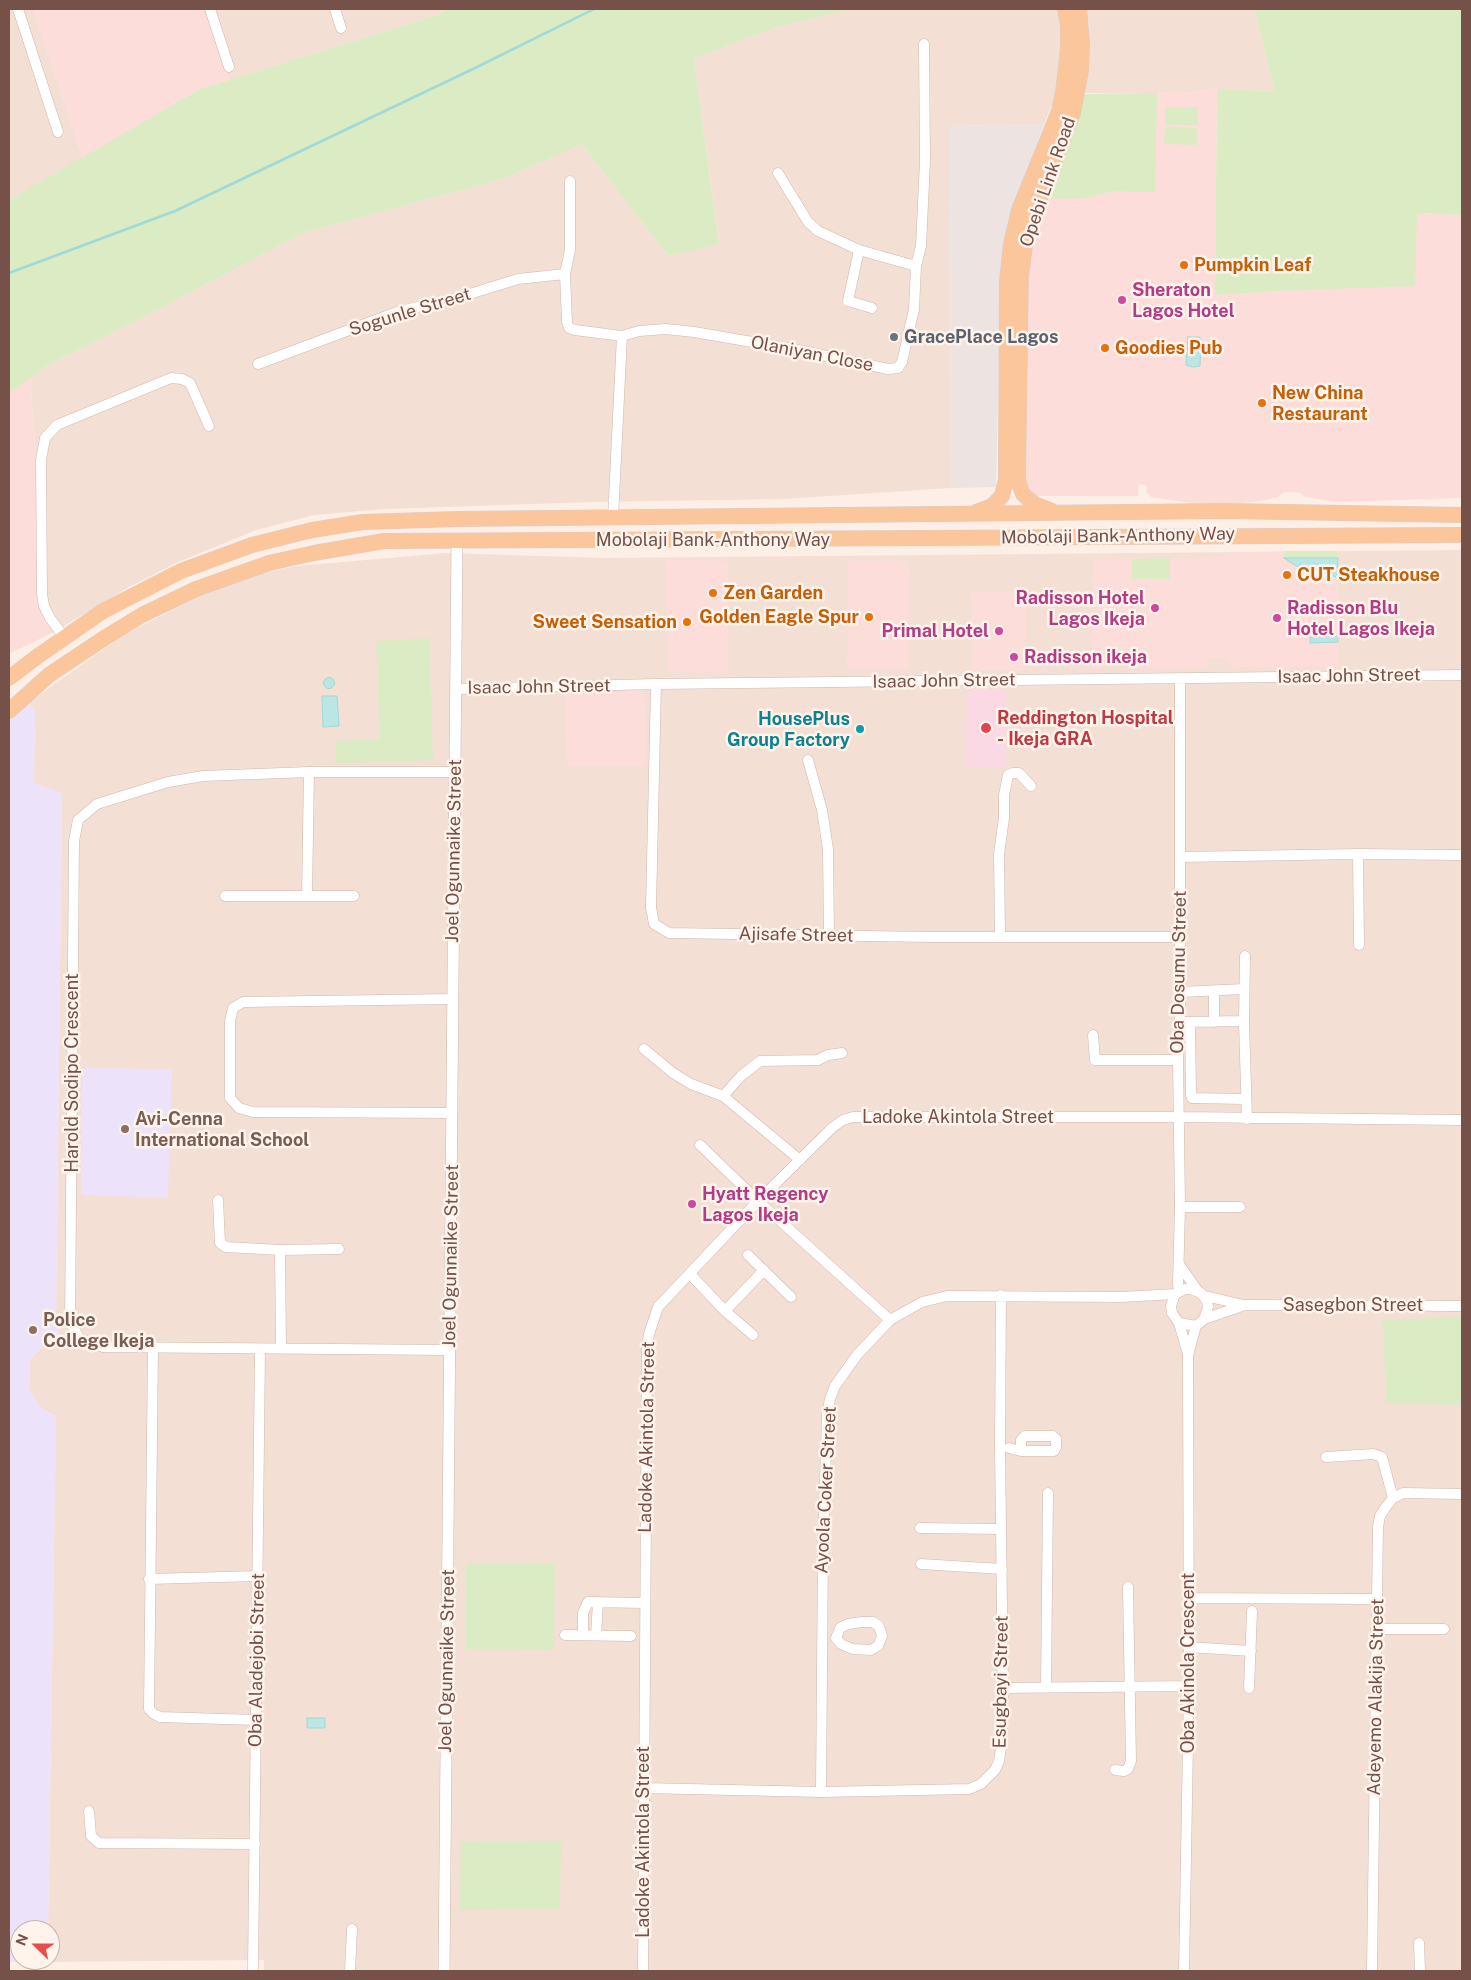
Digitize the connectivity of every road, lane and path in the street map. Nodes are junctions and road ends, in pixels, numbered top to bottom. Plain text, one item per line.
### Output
1 (18, 9) edge
2 (210, 9) edge
3 (335, 9) edge
4 (1065, 9) edge
5 (1079, 9) edge
6 (341, 28) dead end
7 (924, 44) dead end
8 (229, 67) dead end
9 (58, 132) dead end
10 (778, 173) dead end
11 (570, 181) dead end
12 (859, 250) junction
13 (916, 266) junction
14 (565, 274) junction
15 (872, 308) dead end
16 (622, 336) junction
17 (258, 364) dead end
18 (209, 426) dead end
19 (1225, 511) junction
20 (1266, 512) junction
21 (1058, 514) junction
22 (970, 515) junction
23 (1462, 515) edge
24 (612, 518) junction
25 (1224, 535) junction
26 (1268, 535) junction
27 (1462, 535) edge
28 (457, 541) junction
29 (64, 637) junction
30 (1462, 675) edge
31 (9, 678) edge
32 (1180, 679) junction
33 (656, 684) junction
34 (456, 689) junction
35 (9, 712) edge
36 (808, 760) dead end
37 (309, 772) junction
38 (455, 772) junction
39 (1031, 786) dead end
40 (1358, 854) junction
41 (1462, 855) edge
42 (1180, 857) junction
43 (226, 896) dead end
44 (307, 896) junction
45 (354, 896) dead end
46 (829, 936) junction
47 (1000, 936) junction
48 (1180, 937) junction
49 (1359, 946) dead end
50 (1245, 956) dead end
51 (1244, 989) junction
52 (1214, 990) junction
53 (1180, 992) junction
54 (453, 999) junction
55 (1214, 1022) junction
56 (1244, 1023) junction
57 (1093, 1035) dead end
58 (644, 1049) dead end
59 (842, 1053) dead end
60 (1178, 1060) junction
61 (723, 1096) junction
62 (1245, 1099) junction
63 (452, 1113) junction
64 (1179, 1117) junction
65 (1247, 1119) junction
66 (1462, 1120) edge
67 (700, 1145) dead end
68 (800, 1160) junction
69 (218, 1200) dead end
70 (758, 1201) junction
71 (1180, 1207) junction
72 (1240, 1207) dead end
73 (339, 1249) dead end
74 (280, 1250) junction
75 (748, 1255) dead end
76 (1179, 1264) junction
77 (764, 1270) junction
78 (690, 1274) junction
79 (1177, 1293) junction
80 (1201, 1293) junction
81 (1002, 1295) junction
82 (791, 1297) dead end
83 (1245, 1305) junction
84 (1462, 1306) edge
85 (725, 1311) junction
86 (1204, 1319) junction
87 (890, 1320) junction
88 (1179, 1323) junction
89 (1196, 1326) junction
90 (753, 1335) dead end
91 (154, 1348) junction
92 (260, 1349) junction
93 (281, 1349) junction
94 (450, 1350) junction
95 (1188, 1355) junction
96 (1008, 1448) dead end
97 (1021, 1451) dead end
98 (1326, 1457) dead end
99 (1048, 1493) dead end
100 (1462, 1494) edge
101 (1393, 1498) junction
102 (920, 1528) dead end
103 (1001, 1529) junction
104 (921, 1564) dead end
105 (1002, 1569) junction
106 (258, 1576) junction
107 (149, 1579) junction
108 (1128, 1587) dead end
109 (1188, 1598) junction
110 (1377, 1599) junction
111 (598, 1602) junction
112 (645, 1603) junction
113 (1252, 1611) dead end
114 (1376, 1628) junction
115 (1444, 1629) dead end
116 (565, 1635) dead end
117 (583, 1635) junction
118 (596, 1635) junction
119 (631, 1636) dead end
120 (823, 1638) junction
121 (836, 1638) dead end
122 (1188, 1647) junction
123 (1251, 1651) junction
124 (1189, 1686) junction
125 (1129, 1687) junction
126 (1003, 1688) junction
127 (1046, 1688) junction
128 (1249, 1688) dead end
129 (256, 1720) junction
130 (1115, 1770) dead end
131 (643, 1788) junction
132 (821, 1792) junction
133 (90, 1811) dead end
134 (255, 1844) junction
135 (352, 1929) dead end
136 (1419, 1943) dead end
137 (253, 1971) edge
138 (350, 1971) edge
139 (444, 1971) edge
140 (643, 1971) edge
141 (1184, 1971) edge
142 (1372, 1971) edge
143 (1420, 1971) edge

1 - 9 street
2 - 8 street
3 - 6 street
4 - 22 main road, Opebi Link Road
5 - 21 main road, Opebi Link Road
7 - 13 street, Olaniyan Close
10 - 12 street
11 - 14 street
12 - 13 street
12 - 15 street
13 - 16 street, Olaniyan Close
14 - 16 street
14 - 17 street, Sogunle Street
16 - 24 street
18 - 29 street
19 - 20 main road, Mobolaji Bank-Anthony Way
19 - 21 main road, Mobolaji Bank-Anthony Way
19 - 25 main road
20 - 23 main road, Mobolaji Bank-Anthony Way
20 - 26 main road
21 - 22 main road, Mobolaji Bank-Anthony Way
22 - 24 main road, Mobolaji Bank-Anthony Way
24 - 29 main road, Mobolaji Bank-Anthony Way
25 - 26 main road, Mobolaji Bank-Anthony Way
25 - 28 main road, Mobolaji Bank-Anthony Way
26 - 27 main road, Mobolaji Bank-Anthony Way
28 - 34 street, Joel Ogunnaike Street
28 - 35 main road, Mobolaji Bank-Anthony Way
29 - 31 main road, Mobolaji Bank-Anthony Way
30 - 32 street, Isaac John Street
32 - 33 street, Isaac John Street
32 - 42 street, Oba Dosumu Street
33 - 34 street, Isaac John Street
33 - 46 street, Ajisafe Street
34 - 38 street, Joel Ogunnaike Street
36 - 46 street
37 - 38 street, Harold Sodipo Crescent
37 - 44 street
37 - 91 street, Harold Sodipo Crescent
38 - 54 street, Joel Ogunnaike Street
39 - 47 street
40 - 41 street
40 - 42 street
40 - 49 street
42 - 48 street, Oba Dosumu Street
43 - 44 street
44 - 45 street
46 - 47 street, Ajisafe Street
47 - 48 street, Ajisafe Street
48 - 53 street, Oba Dosumu Street
50 - 51 street
51 - 52 street
51 - 56 street
52 - 53 street
52 - 55 street
53 - 60 street, Oba Dosumu Street
54 - 63 street, Joel Ogunnaike Street
54 - 63 street
55 - 56 street
55 - 62 street
56 - 62 street
57 - 60 street
58 - 61 street
59 - 61 street
60 - 64 street, Oba Dosumu Street
61 - 68 street
62 - 65 street
63 - 94 street, Joel Ogunnaike Street
64 - 65 street, Ladoke Akintola Street
64 - 68 street, Ladoke Akintola Street
64 - 71 street, Oba Dosumu Street
65 - 66 street, Ladoke Akintola Street
67 - 70 street
68 - 70 street, Ladoke Akintola Street
69 - 74 street
70 - 78 street, Ladoke Akintola Street
70 - 87 street
71 - 72 street
71 - 76 street, Oba Dosumu Street
73 - 74 street
74 - 93 street
75 - 77 street
76 - 79 street, Oba Dosumu Street
76 - 80 street
77 - 82 street
77 - 85 street
78 - 85 street
78 - 112 street, Ladoke Akintola Street
79 - 80 street
79 - 81 street, Ayoola Coker Street
79 - 88 street
80 - 83 street, Sasegbon Street
80 - 86 street
81 - 87 street, Ayoola Coker Street
81 - 103 street, Esugbayi Street
83 - 84 street, Sasegbon Street
83 - 86 street, Sasegbon Street
85 - 90 street
86 - 89 street
87 - 120 street, Ayoola Coker Street
88 - 89 street
88 - 95 street
89 - 95 street
91 - 92 street, Harold Sodipo Crescent
91 - 107 street
92 - 93 street, Harold Sodipo Crescent
92 - 106 street, Oba Aladejobi Street
93 - 94 street, Harold Sodipo Crescent
94 - 139 street, Joel Ogunnaike Street
95 - 109 street, Oba Akinola Crescent
96 - 97 street
98 - 101 street
99 - 127 street
100 - 101 street
101 - 110 street, Adeyemo Alakija Street
102 - 103 street
103 - 105 street, Esugbayi Street
104 - 105 street
105 - 126 street, Esugbayi Street
106 - 107 street
106 - 129 street, Oba Aladejobi Street
107 - 129 street
108 - 125 street
109 - 110 street
109 - 122 street, Oba Akinola Crescent
110 - 114 street, Adeyemo Alakija Street
111 - 112 street
111 - 117 street
111 - 118 street
112 - 131 street, Ladoke Akintola Street
113 - 123 street
114 - 115 street
114 - 142 street, Adeyemo Alakija Street
116 - 117 street
117 - 118 street
118 - 119 street
120 - 121 street
120 - 132 street, Ayoola Coker Street
122 - 123 street
122 - 124 street, Oba Akinola Crescent
123 - 128 street
124 - 125 street
124 - 141 street, Oba Akinola Crescent
125 - 127 street
125 - 130 street
126 - 127 street
126 - 132 street, Esugbayi Street
129 - 134 street, Oba Aladejobi Street
131 - 132 street, Esugbayi Street
131 - 140 street, Ladoke Akintola Street
133 - 134 street
134 - 137 street, Oba Aladejobi Street
135 - 138 street
136 - 143 street

